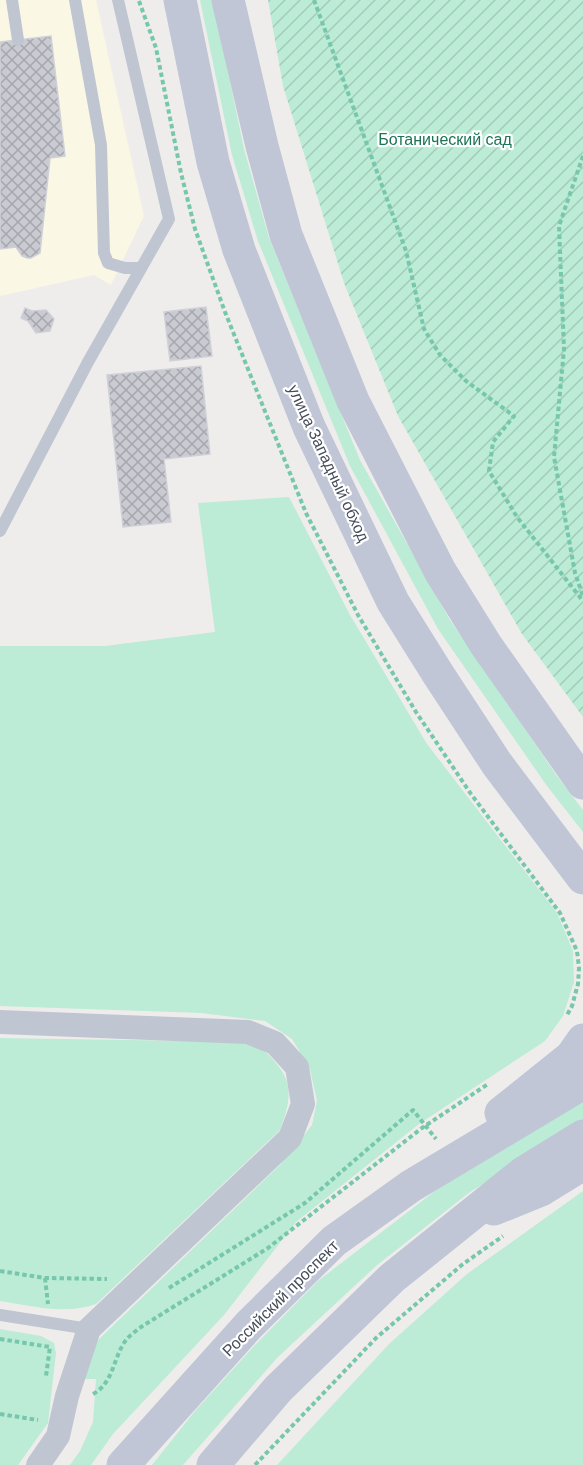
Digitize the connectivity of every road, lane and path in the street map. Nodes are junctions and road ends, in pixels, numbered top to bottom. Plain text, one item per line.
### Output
1 (12, 0) edge
2 (75, 0) edge
3 (118, 0) edge
4 (139, 0) edge
5 (180, 0) edge
6 (228, 0) edge
7 (314, 0) edge
8 (18, 40) dead end
9 (583, 156) edge
10 (141, 268) junction
11 (0, 531) edge
12 (583, 596) edge
13 (583, 601) edge
14 (583, 783) edge
15 (580, 878) edge
16 (0, 1022) edge
17 (573, 1032) edge
18 (494, 1080) dead end
19 (583, 1083) edge
20 (425, 1126) junction
21 (583, 1136) edge
22 (453, 1161) junction
23 (583, 1164) edge
24 (478, 1215) junction
25 (0, 1271) edge
26 (138, 1282) junction
27 (0, 1315) edge
28 (89, 1329) junction
29 (0, 1338) edge
30 (45, 1382) dead end
31 (87, 1397) dead end
32 (41, 1412) dead end
33 (0, 1414) edge
34 (38, 1465) edge
35 (123, 1465) edge
36 (213, 1465) edge
37 (255, 1465) edge

1 - 8 lane
2 - 10 lane
3 - 10 lane
4 - 17 path
5 - 15 main road, улица Западный обход
6 - 14 main road
7 - 13 path
9 - 12 path
10 - 11 lane
16 - 26 street
17 - 22 main road
18 - 20 path
19 - 22 main road, Российский проспект
20 - 22 path
20 - 26 path
20 - 31 path
21 - 24 main road
22 - 35 main road, Российский проспект
23 - 24 main road
24 - 36 main road
24 - 37 path
25 - 26 path
26 - 28 street
27 - 28 lane
28 - 34 street
29 - 30 path
32 - 33 path

